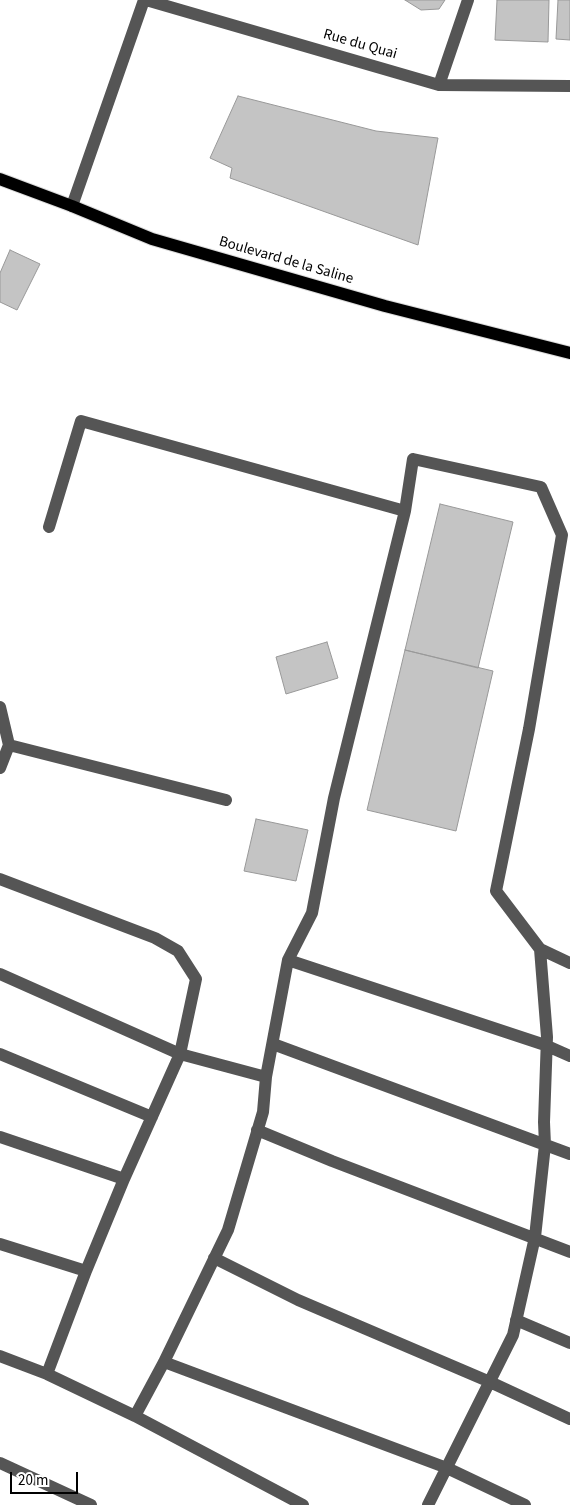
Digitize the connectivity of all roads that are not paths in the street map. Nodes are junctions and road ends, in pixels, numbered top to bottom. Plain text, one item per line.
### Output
1 (145, 0) edge
2 (468, 0) edge
3 (439, 85) junction
4 (570, 86) edge
5 (0, 179) edge
6 (72, 206) junction
7 (570, 353) edge
8 (405, 511) junction
9 (49, 527) dead end
10 (0, 707) edge
11 (9, 745) junction
12 (0, 768) edge
13 (226, 800) dead end
14 (0, 879) edge
15 (540, 949) junction
16 (288, 960) junction
17 (570, 963) edge
18 (0, 974) edge
19 (273, 1044) junction
20 (545, 1045) junction
21 (0, 1054) edge
22 (180, 1054) junction
23 (570, 1056) edge
24 (266, 1077) junction
25 (152, 1117) junction
26 (257, 1130) junction
27 (0, 1137) edge
28 (546, 1145) junction
29 (570, 1154) edge
30 (124, 1179) junction
31 (535, 1237) junction
32 (0, 1244) edge
33 (570, 1252) edge
34 (214, 1258) junction
35 (86, 1271) junction
36 (516, 1320) junction
37 (570, 1343) edge
38 (0, 1356) edge
39 (164, 1362) junction
40 (48, 1374) junction
41 (490, 1382) junction
42 (135, 1416) junction
43 (570, 1419) edge
44 (0, 1463) edge
45 (447, 1468) junction
46 (91, 1505) edge
47 (303, 1505) edge
48 (428, 1505) edge
49 (526, 1505) edge

1 - 3 street, Rue du Quai
1 - 6 street
2 - 3 street
3 - 4 street, Rue du Quai
5 - 6 main road, Boulevard de la Saline
6 - 7 main road, Boulevard de la Saline
8 - 9 street
8 - 15 street
8 - 16 street
10 - 11 street
11 - 12 street
11 - 13 street
14 - 22 street
15 - 17 street
15 - 20 street
16 - 19 street
16 - 20 street
18 - 22 street
19 - 24 street
19 - 28 street
20 - 23 street
20 - 28 street
21 - 25 street
22 - 24 street
22 - 25 street
24 - 26 street
25 - 30 street
26 - 31 street
26 - 34 street
27 - 30 street
28 - 29 street
28 - 31 street
30 - 35 street
31 - 33 street
31 - 36 street
32 - 35 street
34 - 39 street
34 - 41 street
35 - 40 street
36 - 37 street
36 - 41 street
38 - 40 street
39 - 42 street
39 - 45 street
40 - 42 street
41 - 43 street
41 - 45 street
42 - 47 street
44 - 46 street
45 - 48 street
45 - 49 street

